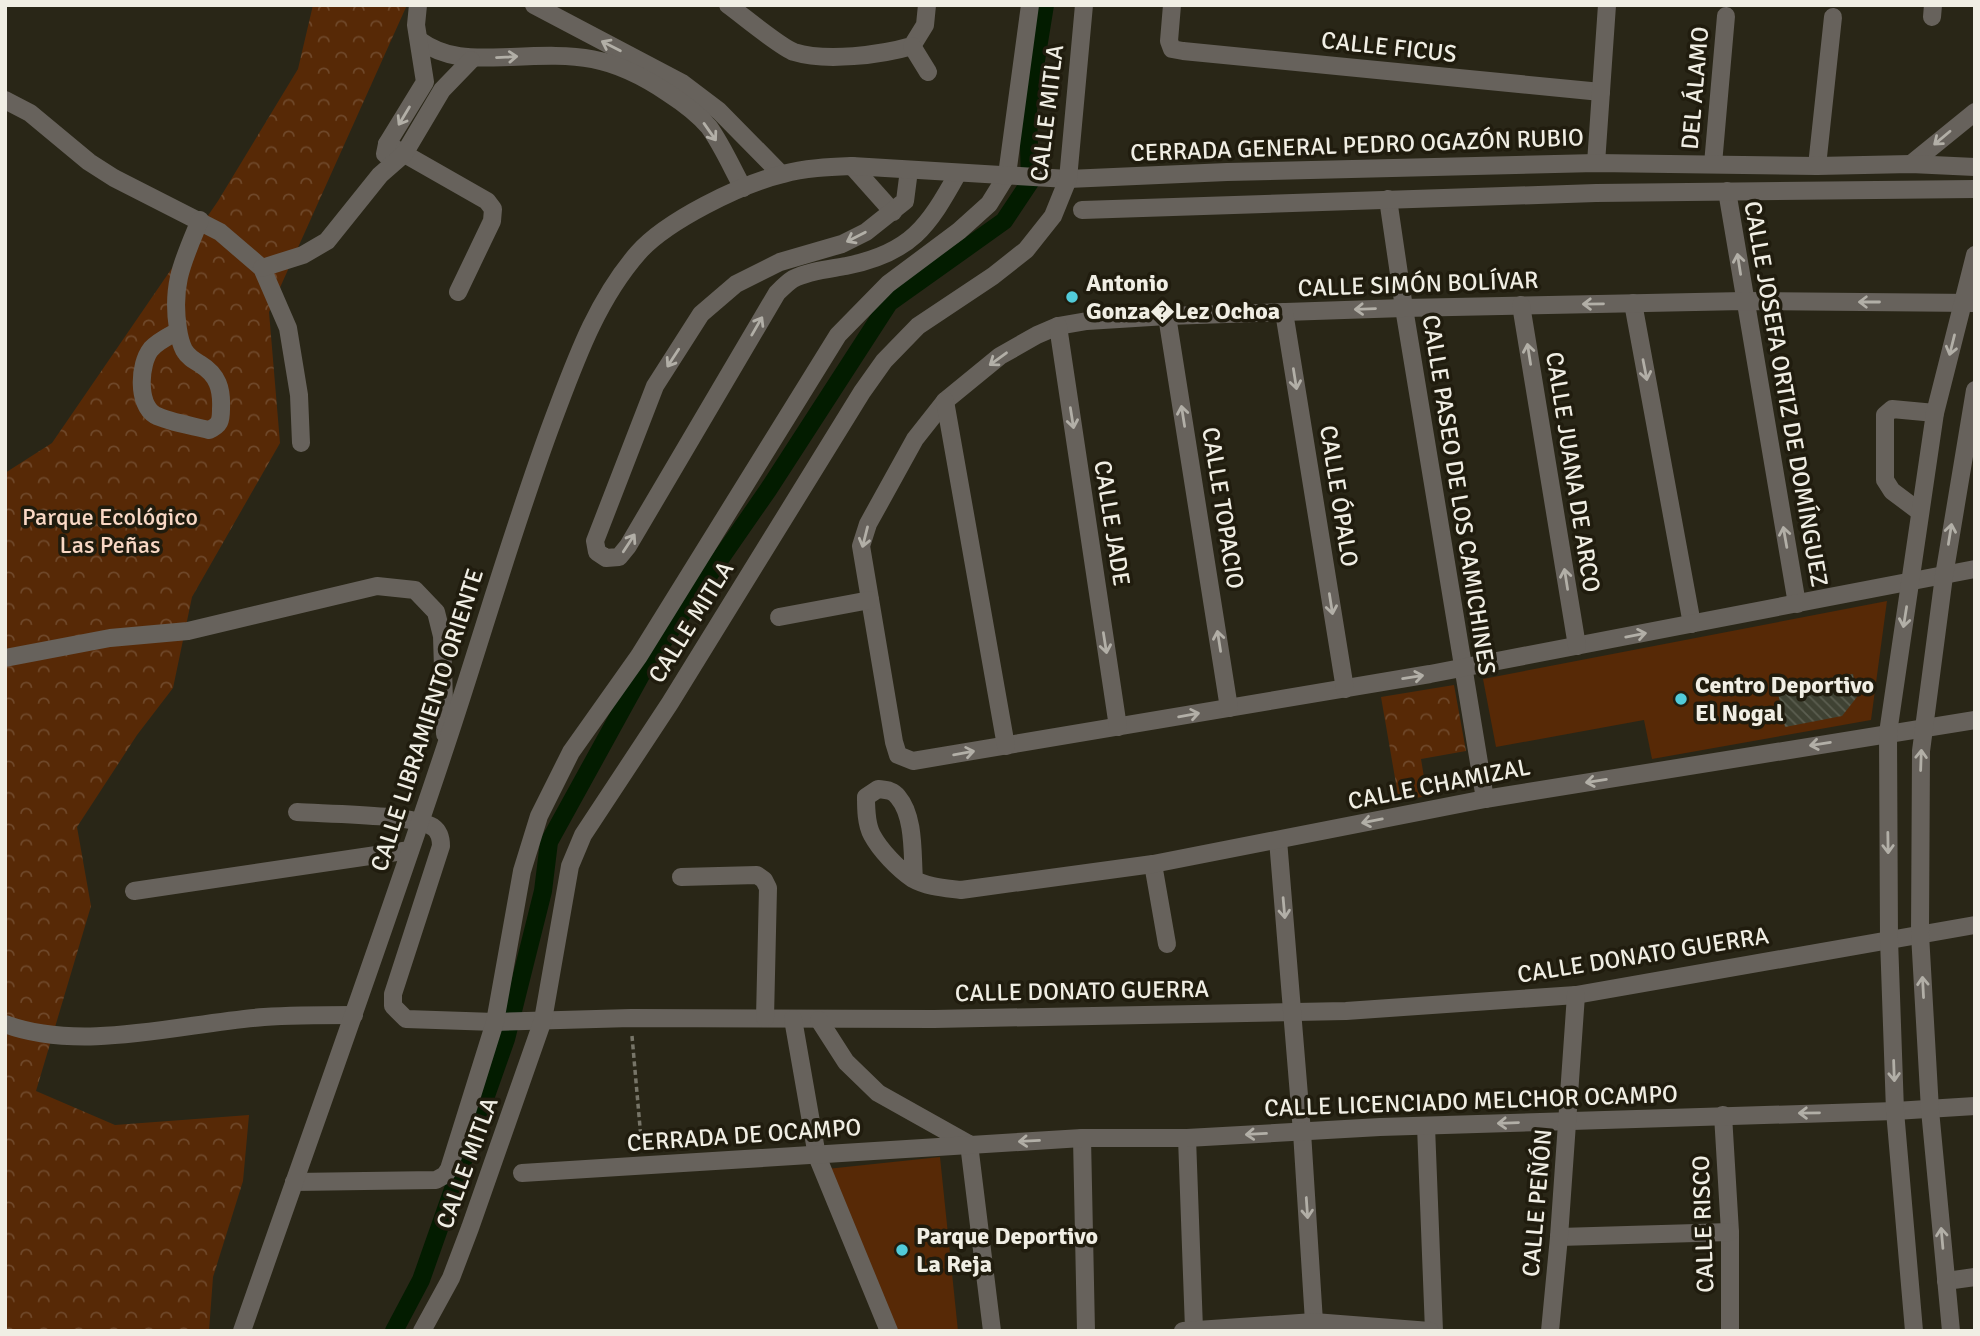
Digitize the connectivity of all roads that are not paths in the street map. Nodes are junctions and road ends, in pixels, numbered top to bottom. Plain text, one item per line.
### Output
1 (418, 5) edge
2 (534, 5) edge
3 (728, 5) edge
4 (928, 5) edge
5 (1030, 5) edge
6 (1084, 5) edge
7 (1172, 5) edge
8 (1607, 5) edge
9 (1833, 10) edge
10 (1726, 16) dead end
11 (419, 40) junction
12 (912, 46) junction
13 (471, 60) junction
14 (928, 72) dead end
15 (425, 82) junction
16 (442, 90) junction
17 (1601, 92) junction
18 (5, 100) edge
19 (1975, 112) edge
20 (387, 144) junction
21 (404, 155) junction
22 (1596, 163) junction
23 (1713, 164) junction
24 (1911, 164) junction
25 (852, 166) junction
26 (1817, 166) junction
27 (1975, 167) edge
28 (909, 170) junction
29 (958, 173) junction
30 (781, 174) junction
31 (380, 175) junction
32 (1014, 176) junction
33 (1060, 178) junction
34 (744, 188) junction
35 (1975, 189) edge
36 (1727, 191) junction
37 (1388, 199) junction
38 (899, 207) junction
39 (1082, 210) dead end
40 (936, 213) junction
41 (200, 220) junction
42 (1975, 255) edge
43 (262, 268) junction
44 (458, 292) dead end
45 (1744, 301) junction
46 (1633, 303) junction
47 (1968, 303) edge
48 (1521, 305) junction
49 (1404, 308) junction
50 (1284, 312) junction
51 (1167, 316) junction
52 (1058, 326) junction
53 (178, 331) junction
54 (1975, 390) edge
55 (945, 401) junction
56 (1935, 413) junction
57 (301, 443) dead end
58 (1966, 483) edge
59 (1920, 512) junction
60 (1975, 569) edge
61 (1944, 576) junction
62 (1911, 582) junction
63 (870, 600) junction
64 (1797, 604) junction
65 (779, 617) dead end
66 (1692, 624) junction
67 (1577, 646) junction
68 (5, 658) edge
69 (1463, 668) junction
70 (1345, 689) junction
71 (1229, 708) junction
72 (1975, 720) edge
73 (1118, 727) junction
74 (1923, 729) junction
75 (1888, 733) junction
76 (1006, 746) junction
77 (446, 747) junction
78 (1485, 799) junction
79 (297, 812) dead end
80 (419, 822) junction
81 (1278, 840) junction
82 (410, 850) junction
83 (1153, 864) junction
84 (681, 877) dead end
85 (914, 879) junction
86 (134, 891) dead end
87 (1975, 925) edge
88 (1920, 933) junction
89 (1889, 939) junction
90 (1167, 944) dead end
91 (1576, 995) junction
92 (1293, 1012) junction
93 (354, 1015) junction
94 (765, 1018) junction
95 (793, 1019) junction
96 (537, 1020) junction
97 (820, 1020) junction
98 (501, 1021) junction
99 (5, 1024) edge
100 (1975, 1107) edge
101 (1930, 1110) junction
102 (1895, 1111) junction
103 (1723, 1115) junction
104 (1568, 1121) junction
105 (1426, 1126) junction
106 (1302, 1132) junction
107 (1082, 1138) junction
108 (1187, 1138) junction
109 (969, 1144) junction
110 (817, 1156) junction
111 (522, 1173) dead end
112 (294, 1182) junction
113 (1730, 1232) junction
114 (1559, 1237) junction
115 (1975, 1277) edge
116 (1946, 1281) junction
117 (1314, 1322) junction
118 (1189, 1330) edge
119 (242, 1331) edge
120 (422, 1331) edge
121 (889, 1331) edge
122 (992, 1331) edge
123 (1086, 1331) edge
124 (1432, 1331) edge
125 (1550, 1331) edge
126 (1730, 1331) edge
127 (1914, 1331) edge
128 (1951, 1331) edge

1 - 11 street
30 -> 2 street
3 - 12 street
4 - 12 street
5 - 32 street
6 - 33 street, CALLE MITLA
7 - 17 street, CALLE FICUS
8 - 17 street
9 - 26 street
10 - 23 street, DEL ÁLAMO
11 - 13 street
11 - 15 street
12 - 14 street
13 - 16 street
13 -> 34 street
15 - 16 street
15 -> 20 street
16 - 21 street
17 - 22 street
18 - 41 street
19 -> 24 street
20 - 21 street
20 - 31 street
21 - 31 street
21 - 44 street
22 - 23 street, CERRADA GENERAL PEDRO OGAZÓN RUBIO
22 - 33 street, CERRADA GENERAL PEDRO OGAZÓN RUBIO
23 - 26 street, CERRADA GENERAL PEDRO OGAZÓN RUBIO
24 - 26 street, CERRADA GENERAL PEDRO OGAZÓN RUBIO
24 - 27 street, CERRADA GENERAL PEDRO OGAZÓN RUBIO
25 - 28 street, CERRADA GENERAL PEDRO OGAZÓN RUBIO
25 - 30 street, CERRADA GENERAL PEDRO OGAZÓN RUBIO
25 - 38 street
28 - 29 street, CERRADA GENERAL PEDRO OGAZÓN RUBIO
28 - 38 street
29 - 32 street, CERRADA GENERAL PEDRO OGAZÓN RUBIO
29 - 40 street
30 - 34 street, CERRADA GENERAL PEDRO OGAZÓN RUBIO
31 - 43 street
32 - 33 street, CERRADA GENERAL PEDRO OGAZÓN RUBIO
32 - 98 street, CALLE MITLA
33 - 96 street, CALLE MITLA
34 - 77 street, CALLE LIBRAMIENTO ORIENTE
35 - 36 street
36 - 37 street
45 -> 36 street, CALLE JOSEFA ORTIZ DE DOMÍNGUEZ
37 - 39 street
37 - 49 street, CALLE PASEO DE LOS CAMICHINES
38 - 40 street
38 -> 40 street
41 - 43 street
41 - 53 street
42 - 47 street
43 - 57 street
45 - 46 street, CALLE SIMÓN BOLÍVAR
47 -> 45 street, CALLE SIMÓN BOLÍVAR
64 -> 45 street, CALLE JOSEFA ORTIZ DE DOMÍNGUEZ
46 -> 48 street, CALLE SIMÓN BOLÍVAR
46 -> 66 street
47 -> 56 street
48 - 49 street, CALLE SIMÓN BOLÍVAR
67 -> 48 street, CALLE JUANA DE ARCO
49 -> 50 street, CALLE SIMÓN BOLÍVAR
49 - 69 street, CALLE PASEO DE LOS CAMICHINES
50 - 51 street, CALLE SIMÓN BOLÍVAR
50 -> 70 street, CALLE ÓPALO
51 - 52 street, CALLE SIMÓN BOLÍVAR
71 -> 51 street, CALLE TOPACIO
52 -> 55 street, CALLE SIMÓN BOLÍVAR
52 -> 73 street, CALLE JADE
53 - 53 street
54 - 58 street
55 -> 63 street, CALLE SIMÓN BOLÍVAR
55 - 76 street
56 - 59 street
56 - 59 street
61 -> 58 street
59 - 62 street
60 - 61 street
61 - 62 street
61 - 74 street
62 - 64 street
62 -> 75 street
63 - 65 street
63 -> 76 street, CALLE SIMÓN BOLÍVAR
64 - 66 street
67 -> 66 street
67 - 69 street
68 - 77 street
70 -> 69 street
69 - 78 street, CALLE PASEO DE LOS CAMICHINES
70 - 71 street
73 -> 71 street
72 - 74 street, CALLE CHAMIZAL
73 - 76 street
74 - 75 street, CALLE CHAMIZAL
88 -> 74 street
75 -> 78 street, CALLE CHAMIZAL
75 -> 89 street
77 - 80 street, CALLE LIBRAMIENTO ORIENTE
78 -> 81 street, CALLE CHAMIZAL
79 - 80 street
80 - 82 street, CALLE LIBRAMIENTO ORIENTE
80 - 98 street, CALLE DONATO GUERRA
81 - 83 street, CALLE CHAMIZAL
81 -> 92 street
82 - 86 street
82 - 93 street, CALLE LIBRAMIENTO ORIENTE
83 - 85 street, CALLE CHAMIZAL
83 - 90 street
84 - 94 street
85 - 85 street, CALLE CHAMIZAL
87 - 88 street, CALLE DONATO GUERRA
88 - 89 street, CALLE DONATO GUERRA
101 -> 88 street
89 - 91 street, CALLE DONATO GUERRA
89 -> 102 street
91 - 92 street, CALLE DONATO GUERRA
91 - 104 street, CALLE PEÑÓN
92 - 97 street, CALLE DONATO GUERRA
92 - 106 street
93 - 99 street
93 - 112 street, CALLE LIBRAMIENTO ORIENTE
94 - 95 street, CALLE DONATO GUERRA
94 - 96 street, CALLE DONATO GUERRA
95 - 97 street, CALLE DONATO GUERRA
95 - 110 street
96 - 98 street, CALLE DONATO GUERRA
96 - 120 street, CALLE MITLA
97 - 109 street
98 - 112 street, CALLE MITLA
100 - 101 street, CALLE LICENCIADO MELCHOR OCAMPO
101 - 102 street, CALLE LICENCIADO MELCHOR OCAMPO
116 -> 101 street
102 -> 103 street, CALLE LICENCIADO MELCHOR OCAMPO
102 - 127 street
103 - 104 street, CALLE LICENCIADO MELCHOR OCAMPO
103 - 113 street, CALLE RISCO
104 -> 105 street, CALLE LICENCIADO MELCHOR OCAMPO
104 - 114 street, CALLE PEÑÓN
105 - 106 street, CALLE LICENCIADO MELCHOR OCAMPO
105 - 124 street
106 -> 108 street, CALLE LICENCIADO MELCHOR OCAMPO
106 -> 117 street
107 - 108 street, CALLE LICENCIADO MELCHOR OCAMPO
107 -> 109 street, CALLE LICENCIADO MELCHOR OCAMPO
107 - 123 street
108 - 118 street
109 - 110 street, CERRADA DE OCAMPO
109 - 122 street
110 - 111 street, CERRADA DE OCAMPO
110 - 121 street
112 - 119 street, CALLE LIBRAMIENTO ORIENTE
113 - 114 street
113 - 126 street, CALLE RISCO
114 - 125 street, CALLE PEÑÓN
115 - 116 street
116 - 128 street
117 - 118 street
117 - 124 street

